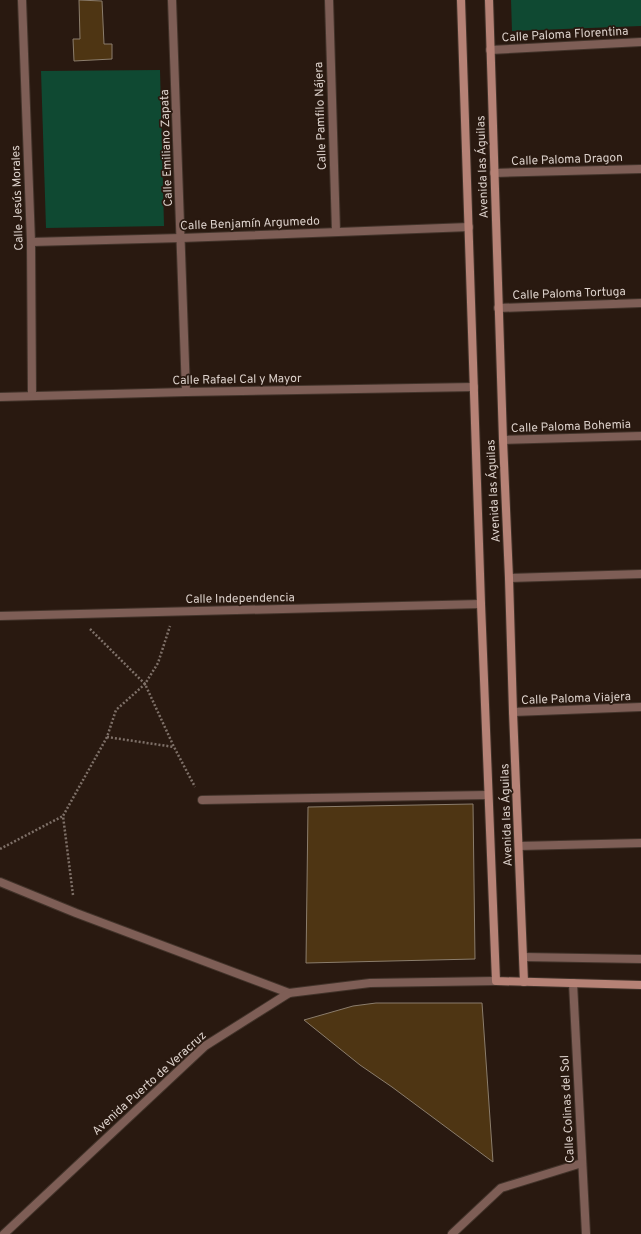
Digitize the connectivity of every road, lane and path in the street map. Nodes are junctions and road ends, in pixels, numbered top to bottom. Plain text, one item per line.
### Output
1 (22, 0) edge
2 (172, 0) edge
3 (329, 0) edge
4 (461, 0) edge
5 (489, 0) edge
6 (641, 42) edge
7 (490, 50) junction
8 (641, 169) edge
9 (494, 174) junction
10 (469, 227) junction
11 (336, 231) junction
12 (181, 238) junction
13 (31, 242) junction
14 (641, 303) edge
15 (498, 308) junction
16 (474, 387) junction
17 (186, 392) junction
18 (32, 396) junction
19 (0, 397) edge
20 (641, 436) edge
21 (503, 440) junction
22 (641, 574) edge
23 (509, 578) junction
24 (481, 604) junction
25 (175, 611) junction
26 (75, 614) junction
27 (0, 616) edge
28 (145, 684) junction
29 (641, 707) edge
30 (513, 712) junction
31 (107, 737) junction
32 (174, 747) junction
33 (488, 795) junction
34 (202, 800) joint
35 (63, 816) junction
36 (641, 843) edge
37 (519, 846) junction
38 (0, 848) edge
39 (0, 882) edge
40 (76, 913) junction
41 (523, 957) junction
42 (641, 959) edge
43 (496, 981) junction
44 (524, 982) junction
45 (573, 983) junction
46 (641, 985) edge
47 (289, 993) junction
48 (582, 1163) junction
49 (4, 1234) edge
50 (452, 1234) edge
51 (586, 1234) edge

1 - 13 street, Calle Jesús Morales
2 - 12 street, Calle Emiliano Zapata
3 - 11 street, Calle Pamfilo Nájera
4 - 10 street, Avenida las Águilas
5 - 7 street, Avenida las Águilas
6 - 7 street, Calle Paloma Florentina
7 - 9 street, Avenida las Águilas
8 - 9 street, Calle Paloma Dragon
9 - 15 street, Avenida las Águilas
10 - 11 street, Calle Benjamín Argumedo
10 - 16 street, Avenida las Águilas
11 - 12 street, Calle Benjamín Argumedo
12 - 13 street, Calle Benjamín Argumedo
12 - 17 street, Calle Emiliano Zapata
13 - 18 street, Calle Jesús Morales
14 - 15 street, Calle Paloma Tortuga
15 - 21 street, Avenida las Águilas
16 - 17 street, Calle Rafael Cal y Mayor
16 - 24 street, Avenida las Águilas
17 - 18 street, Calle Rafael Cal y Mayor
18 - 19 street, Calle Rafael Cal y Mayor
20 - 21 street, Calle Paloma Bohemia
21 - 23 street, Avenida las Águilas
22 - 23 street
23 - 30 street, Avenida las Águilas
24 - 25 street, Calle Independencia
24 - 33 street, Avenida las Águilas
25 - 26 street, Calle Independencia
25 - 28 path
26 - 27 street, Calle Independencia
26 - 28 path
28 - 31 path
28 - 32 path
29 - 30 street, Calle Paloma Viajera
30 - 37 street, Avenida las Águilas
31 - 32 path
31 - 35 path
32 - 34 path
33 - 34 street
33 - 43 street, Avenida las Águilas
35 - 38 path
35 - 40 path
36 - 37 street
37 - 41 street, Avenida las Águilas
39 - 40 street
40 - 47 street
41 - 42 street
41 - 44 street, Avenida las Águilas
43 - 44 street, Avenida Puerto de Veracruz
43 - 47 street, Avenida Puerto de Veracruz
44 - 45 street, Avenida Puerto de Veracruz
45 - 46 street, Avenida Puerto de Veracruz
45 - 48 street, Calle Colinas del Sol
47 - 49 street, Avenida Puerto de Veracruz
48 - 50 street
48 - 51 street, Calle Colinas del Sol

